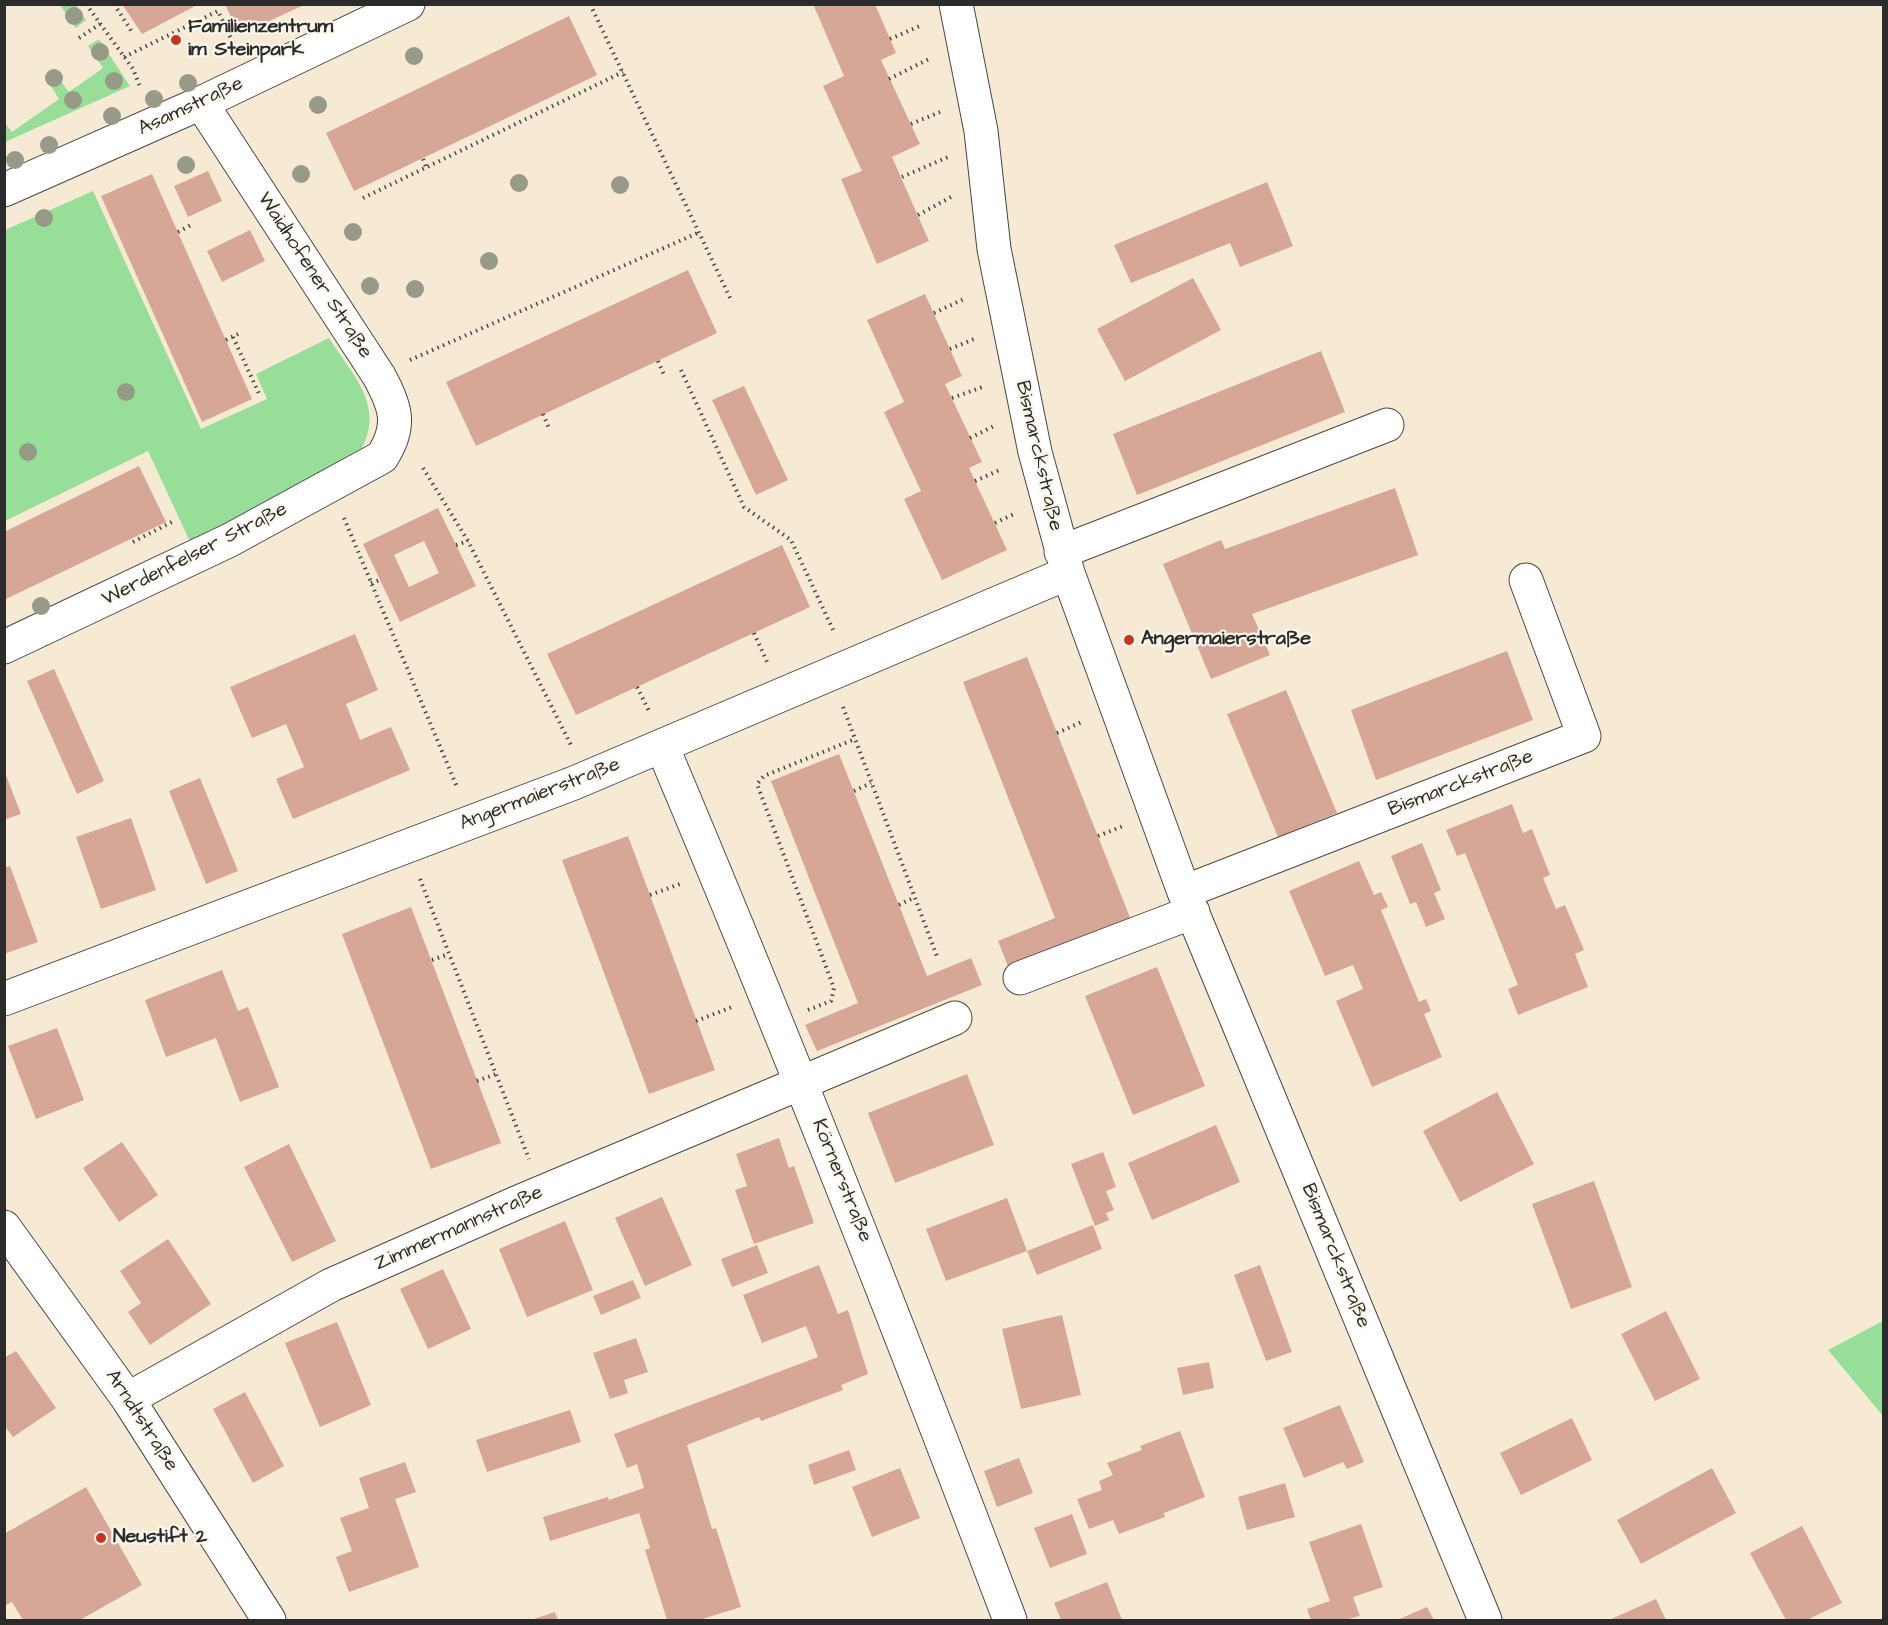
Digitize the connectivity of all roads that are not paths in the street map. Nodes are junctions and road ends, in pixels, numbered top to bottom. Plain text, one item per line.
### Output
1 (408, 4) edge
2 (956, 4) edge
3 (201, 103) junction
4 (4, 190) edge
5 (1387, 425) dead end
6 (381, 457) joint
7 (1064, 562) junction
8 (1526, 580) dead end
9 (4, 646) edge
10 (657, 732) junction
11 (1189, 902) junction
12 (1020, 978) dead end
13 (4, 999) edge
14 (955, 1018) dead end
15 (802, 1084) junction
16 (4, 1227) edge
17 (128, 1399) junction
18 (269, 1620) edge
19 (1010, 1620) edge
20 (1485, 1620) edge

1 - 3 street, Asamstraße
2 - 7 street, Bismarckstraße
3 - 4 street, Asamstraße
3 - 6 street, Waidhofener Straße
5 - 7 street, Angermaierstraße
6 - 9 street, Werdenfelser Straße
7 - 10 street, Angermaierstraße
7 - 11 street, Bismarckstraße
8 - 11 street, Bismarckstraße
10 - 13 street, Angermaierstraße
10 - 15 street, Körnerstraße
11 - 12 street
11 - 20 street, Bismarckstraße
14 - 15 street, Zimmermannstraße
15 - 17 street, Zimmermannstraße
15 - 19 street, Körnerstraße
16 - 17 street, Arndtstraße
17 - 18 street, Arndtstraße

